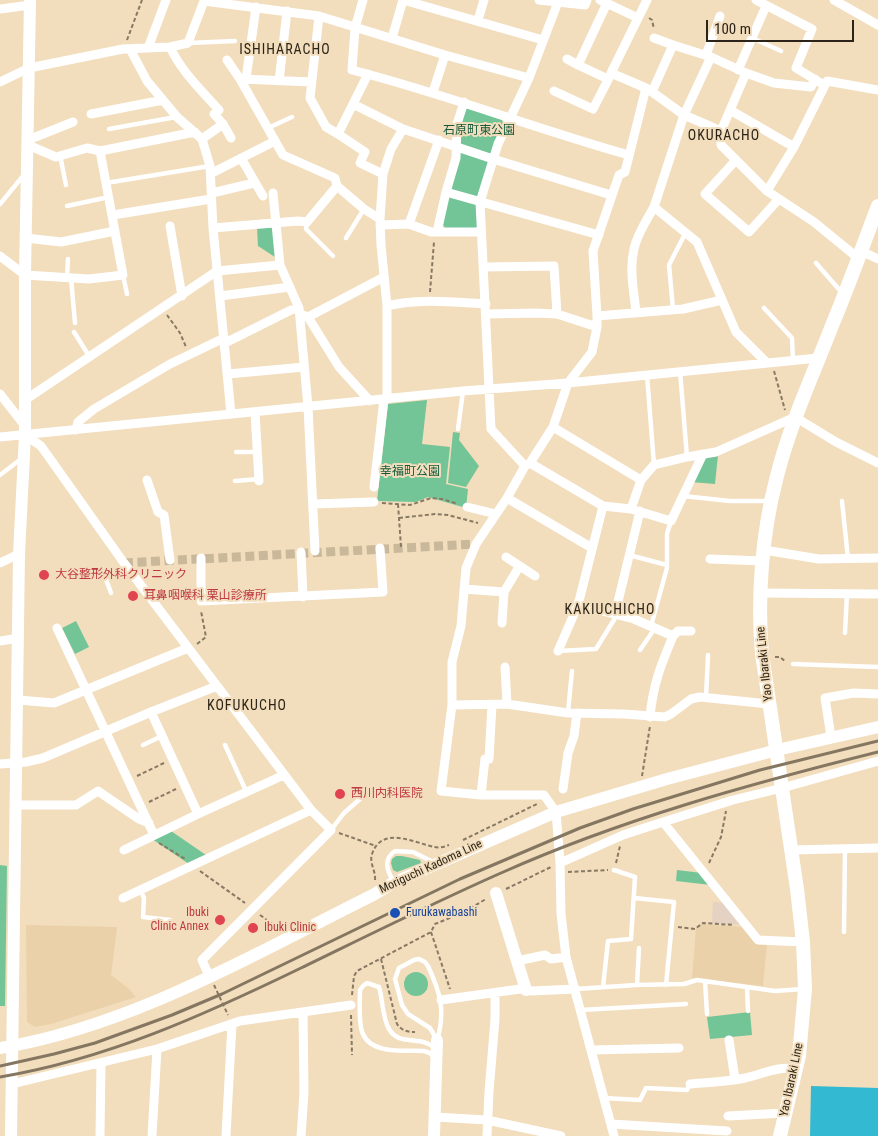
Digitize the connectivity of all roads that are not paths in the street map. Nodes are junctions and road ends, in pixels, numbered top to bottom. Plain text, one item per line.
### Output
1 (166, 0) edge
2 (204, 0) edge
3 (363, 0) edge
4 (403, 0) edge
5 (443, 0) edge
6 (484, 0) edge
7 (539, 0) edge
8 (587, 0) edge
9 (647, 0) edge
10 (756, 0) edge
11 (834, 0) edge
12 (555, 1) edge
13 (603, 2) edge
14 (30, 3) edge
15 (766, 6) junction
16 (256, 7) junction
17 (0, 9) edge
18 (440, 10) junction
19 (287, 11) junction
20 (319, 16) junction
21 (639, 16) junction
22 (720, 16) dead end
23 (478, 20) junction
24 (878, 25) edge
25 (355, 28) junction
26 (392, 38) junction
27 (654, 38) road end
28 (752, 38) junction
29 (543, 40) junction
30 (234, 41) dead end
31 (188, 44) junction
32 (673, 45) junction
33 (170, 46) junction
34 (148, 48) junction
35 (126, 49) junction
36 (781, 51) dead end
37 (445, 55) junction
38 (708, 56) junction
39 (227, 60) dead end
40 (567, 60) dead end
41 (578, 65) junction
42 (29, 68) junction
43 (742, 71) junction
44 (368, 74) junction
45 (610, 76) junction
46 (529, 78) junction
47 (243, 79) junction
48 (815, 79) junction
49 (279, 80) junction
50 (0, 82) edge
51 (312, 82) junction
52 (824, 85) junction
53 (649, 90) junction
54 (878, 90) edge
55 (554, 91) dead end
56 (434, 92) junction
57 (162, 100) junction
58 (464, 102) junction
59 (353, 104) junction
60 (730, 110) junction
61 (91, 114) dead end
62 (684, 116) junction
63 (177, 117) junction
64 (292, 117) dead end
65 (510, 117) junction
66 (73, 122) dead end
67 (223, 124) junction
68 (268, 128) junction
69 (110, 129) dead end
70 (402, 129) junction
71 (721, 131) junction
72 (195, 132) junction
73 (338, 134) junction
74 (231, 138) dead end
75 (202, 139) junction
76 (439, 140) junction
77 (275, 141) junction
78 (28, 143) junction
79 (456, 147) junction
80 (794, 147) junction
81 (100, 151) junction
82 (629, 155) junction
83 (60, 156) junction
84 (241, 158) junction
85 (493, 159) junction
86 (736, 160) junction
87 (28, 170) junction
88 (211, 170) junction
89 (382, 174) junction
90 (106, 183) junction
91 (254, 183) junction
92 (66, 185) dead end
93 (337, 186) junction
94 (767, 191) junction
95 (446, 192) junction
96 (272, 193) dead end
97 (611, 195) junction
98 (211, 196) junction
99 (263, 196) dead end
100 (109, 198) junction
101 (778, 200) junction
102 (480, 202) junction
103 (0, 204) edge
104 (67, 206) dead end
105 (878, 206) edge
106 (654, 207) junction
107 (364, 209) junction
108 (112, 215) junction
109 (307, 222) junction
110 (380, 222) junction
111 (276, 223) junction
112 (408, 224) junction
113 (170, 226) dead end
114 (213, 228) junction
115 (116, 231) junction
116 (436, 232) junction
117 (482, 232) junction
118 (686, 232) junction
119 (598, 234) junction
120 (26, 238) junction
121 (346, 238) dead end
122 (860, 254) junction
123 (333, 256) dead end
124 (68, 259) dead end
125 (878, 259) edge
126 (1, 260) edge
127 (816, 263) dead end
128 (280, 265) junction
129 (484, 267) junction
130 (218, 272) junction
131 (25, 275) junction
132 (123, 275) junction
133 (384, 277) junction
134 (69, 278) junction
135 (290, 287) junction
136 (127, 294) dead end
137 (844, 295) junction
138 (182, 296) junction
139 (220, 296) junction
140 (722, 300) junction
141 (387, 306) junction
142 (764, 308) dead end
143 (486, 309) junction
144 (673, 310) junction
145 (636, 312) junction
146 (302, 313) junction
147 (557, 314) junction
148 (597, 316) junction
149 (75, 323) dead end
150 (597, 327) junction
151 (74, 332) dead end
152 (225, 340) junction
153 (90, 357) junction
154 (818, 358) junction
155 (794, 360) junction
156 (768, 362) junction
157 (304, 367) junction
158 (680, 371) junction
159 (228, 374) junction
160 (647, 374) junction
161 (568, 383) junction
162 (489, 389) junction
163 (463, 391) junction
164 (0, 394) edge
165 (386, 399) junction
166 (25, 400) junction
167 (370, 401) junction
168 (308, 407) junction
169 (255, 412) junction
170 (230, 414) junction
171 (792, 418) junction
172 (552, 427) junction
173 (458, 429) dead end
174 (25, 430) junction
175 (76, 430) junction
176 (0, 437) edge
177 (236, 452) dead end
178 (259, 452) junction
179 (703, 454) junction
180 (24, 456) junction
181 (687, 457) junction
182 (878, 463) edge
183 (528, 465) junction
184 (654, 465) junction
185 (0, 474) edge
186 (147, 480) dead end
187 (259, 480) joint
188 (641, 480) junction
189 (235, 481) dead end
190 (374, 487) dead end
191 (683, 496) junction
192 (507, 498) junction
193 (771, 501) junction
194 (842, 501) dead end
195 (374, 502) road end
196 (313, 504) junction
197 (603, 506) junction
198 (468, 507) road end
199 (636, 510) junction
200 (496, 514) junction
201 (671, 521) junction
202 (380, 548) dead end
203 (592, 548) junction
204 (301, 552) dead end
205 (316, 552) dead end
206 (20, 554) junction
207 (629, 555) junction
208 (764, 556) junction
209 (506, 557) dead end
210 (201, 558) dead end
211 (878, 558) edge
212 (710, 559) dead end
213 (848, 559) junction
214 (170, 560) dead end
215 (0, 563) edge
216 (667, 565) junction
217 (519, 567) junction
218 (128, 568) junction
219 (535, 576) dead end
220 (464, 589) junction
221 (504, 592) junction
222 (111, 593) dead end
223 (761, 593) junction
224 (847, 594) junction
225 (878, 594) edge
226 (303, 597) junction
227 (578, 605) junction
228 (616, 614) junction
229 (502, 624) dead end
230 (653, 627) junction
231 (57, 628) dead end
232 (691, 631) dead end
233 (845, 633) dead end
234 (673, 636) junction
235 (13, 639) dead end
236 (0, 640) edge
237 (189, 649) junction
238 (640, 650) dead end
239 (558, 651) joint
240 (708, 655) dead end
241 (793, 664) road end
242 (878, 666) edge
243 (505, 667) dead end
244 (572, 671) dead end
245 (217, 686) junction
246 (86, 690) junction
247 (878, 694) edge
248 (706, 698) junction
249 (18, 700) junction
250 (507, 704) junction
251 (769, 704) junction
252 (452, 705) junction
253 (492, 705) junction
254 (151, 712) junction
255 (572, 713) junction
256 (651, 717) junction
257 (878, 726) edge
258 (105, 731) junction
259 (162, 736) junction
260 (831, 737) junction
261 (143, 745) dead end
262 (225, 745) dead end
263 (777, 750) junction
264 (878, 761) edge
265 (17, 763) junction
266 (0, 764) edge
267 (284, 775) junction
268 (782, 788) junction
269 (563, 789) dead end
270 (246, 792) junction
271 (481, 795) junction
272 (360, 799) dead end
273 (17, 805) junction
274 (311, 810) junction
275 (556, 812) junction
276 (198, 814) junction
277 (149, 822) junction
278 (663, 822) junction
279 (330, 830) junction
280 (152, 836) junction
281 (845, 848) junction
282 (878, 848) edge
283 (124, 850) dead end
284 (791, 850) junction
285 (560, 863) junction
286 (437, 864) junction
287 (614, 870) road end
288 (393, 883) junction
289 (140, 890) junction
290 (496, 893) road end
291 (123, 898) dead end
292 (634, 898) junction
293 (170, 920) dead end
294 (844, 932) dead end
295 (803, 942) junction
296 (640, 948) dead end
297 (566, 957) junction
298 (517, 961) junction
299 (210, 976) junction
300 (705, 981) junction
301 (637, 985) junction
302 (666, 985) junction
303 (604, 987) junction
304 (747, 987) junction
305 (576, 989) junction
306 (805, 989) junction
307 (526, 990) junction
308 (495, 993) junction
309 (447, 996) junction
310 (686, 1004) dead end
311 (352, 1005) road end
312 (580, 1010) junction
313 (748, 1011) dead end
314 (303, 1012) junction
315 (707, 1014) dead end
316 (232, 1024) junction
317 (729, 1040) dead end
318 (13, 1046) junction
319 (0, 1048) edge
320 (679, 1048) dead end
321 (157, 1049) junction
322 (592, 1050) junction
323 (437, 1051) junction
324 (101, 1063) junction
325 (796, 1069) junction
326 (735, 1079) junction
327 (12, 1084) junction
328 (690, 1084) joint
329 (604, 1098) junction
330 (785, 1113) junction
331 (728, 1116) dead end
332 (434, 1117) junction
333 (487, 1120) junction
334 (611, 1124) junction
335 (522, 1126) junction
336 (727, 1131) dead end
337 (11, 1136) edge
338 (100, 1136) edge
339 (152, 1136) edge
340 (226, 1136) edge
341 (301, 1136) edge
342 (434, 1136) edge
343 (487, 1136) edge
344 (520, 1136) edge
345 (561, 1136) edge
346 (614, 1136) edge
347 (780, 1136) edge

1 - 34 street
2 - 16 street
2 - 31 street
3 - 25 street
4 - 18 street
4 - 26 street
5 - 18 street
6 - 23 street
7 - 12 street
8 - 12 street
9 - 21 street
10 - 15 street
11 - 24 street
12 - 29 street
13 - 21 street
13 - 41 street
14 - 17 street
14 - 42 street
15 - 28 street
15 - 48 street
16 - 19 street
16 - 47 street
18 - 23 street
19 - 20 street
19 - 49 street
20 - 25 street
20 - 51 street
21 - 45 street
22 - 38 street
23 - 29 street
25 - 26 street
25 - 44 street
26 - 37 street
27 - 32 street
28 - 36 lane
28 - 43 street
29 - 46 street
30 - 31 lane
31 - 33 street
32 - 38 street
32 - 53 street
33 - 34 street
33 - 67 street
34 - 35 street
35 - 42 street
35 - 57 street
37 - 46 street
37 - 56 street
38 - 43 street
38 - 62 street
39 - 47 street
40 - 41 street
41 - 45 street
42 - 50 street
42 - 78 street
43 - 48 street
43 - 60 street
44 - 56 street
44 - 59 street
45 - 53 street
45 - 55 street
46 - 65 street
47 - 49 street
47 - 68 street
48 - 52 street
49 - 51 street
51 - 73 street
52 - 54 street
52 - 80 street
53 - 62 street
53 - 82 street
56 - 58 street
57 - 61 street
57 - 63 street
58 - 65 street
58 - 79 street
59 - 70 street
59 - 73 street
60 - 71 street
60 - 80 street
62 - 71 street
62 - 106 street
63 - 69 lane
63 - 72 street
64 - 68 lane
65 - 82 street
65 - 85 street
66 - 78 street
67 - 74 street
67 - 75 street
68 - 77 street
70 - 76 street
70 - 89 street
71 - 86 street
72 - 75 street
72 - 81 street
73 - 89 street
75 - 88 street
76 - 79 street
76 - 112 street
77 - 84 street
77 - 93 street
78 - 83 street
78 - 87 street
79 - 85 street
79 - 95 street
80 - 94 street
81 - 83 street
81 - 90 street
82 - 97 street
83 - 92 lane
84 - 88 street
84 - 91 street
85 - 97 street
85 - 102 street
86 - 94 street
86 - 101 street
87 - 103 lane
87 - 120 street
88 - 90 lane
88 - 98 street
89 - 110 street
90 - 100 street
91 - 98 street
91 - 99 street
93 - 107 street
93 - 109 street
94 - 101 street
95 - 102 street
95 - 116 street
96 - 111 street
97 - 119 street
98 - 108 street
98 - 114 street
100 - 104 lane
100 - 108 street
101 - 122 street
102 - 117 street
102 - 119 street
105 - 122 main road, Yao Ibaraki Line
106 - 118 street
106 - 145 street
107 - 110 street
107 - 121 lane
108 - 115 street
109 - 111 street
109 - 123 lane
110 - 112 street
110 - 133 street
111 - 114 street
111 - 128 street
112 - 116 street
113 - 138 street
114 - 130 street
115 - 120 street
115 - 132 street
116 - 117 street
117 - 129 street
118 - 140 street
118 - 144 lane
119 - 148 street
120 - 131 street
122 - 125 street
122 - 137 main road, Yao Ibaraki Line
124 - 134 lane
126 - 131 street
127 - 137 lane
128 - 130 street
128 - 135 street
129 - 143 street
129 - 147 street
130 - 138 street
130 - 139 street
131 - 134 street
131 - 166 street
132 - 134 street
132 - 136 lane
133 - 141 street
133 - 146 street
134 - 149 lane
135 - 139 street
135 - 146 street
137 - 154 main road, Yao Ibaraki Line
138 - 153 street
139 - 152 street
140 - 144 street
140 - 156 street
141 - 143 street
141 - 165 street
142 - 155 lane
143 - 147 street
143 - 162 street
144 - 145 street
145 - 148 street
146 - 152 street
146 - 157 street
146 - 167 street
147 - 150 street
148 - 150 street
150 - 161 street
151 - 153 lane
152 - 159 street
152 - 175 street
153 - 166 street
154 - 155 street
154 - 171 main road, Yao Ibaraki Line
155 - 156 street
156 - 158 street
157 - 159 street
157 - 168 street
158 - 160 street
158 - 181 lane
159 - 170 street
160 - 161 street
160 - 184 lane
161 - 162 street
161 - 172 street
162 - 163 street
162 - 183 street
163 - 165 street
163 - 173 lane
164 - 174 street
165 - 167 street
165 - 190 street
166 - 174 street
167 - 168 street
168 - 169 street
168 - 196 street
169 - 170 street
169 - 178 street
170 - 175 street
171 - 179 street
171 - 182 street
171 - 193 main road, Yao Ibaraki Line
172 - 183 street
172 - 188 street
174 - 175 street
174 - 176 street
174 - 180 street
174 - 218 street
177 - 178 lane
178 - 187 street
179 - 181 street
179 - 191 street
180 - 185 lane
180 - 206 street
181 - 184 street
183 - 192 street
183 - 197 street
184 - 188 street
186 - 214 street
187 - 189 lane
188 - 199 street
191 - 193 lane
191 - 201 street
192 - 200 street
192 - 203 street
193 - 208 main road, Yao Ibaraki Line
194 - 213 lane
195 - 196 street
196 - 205 street
197 - 199 street
197 - 203 street
198 - 200 street
199 - 201 street
199 - 207 street
200 - 220 street
201 - 216 lane
202 - 226 street
203 - 227 street
204 - 226 street
206 - 215 street
206 - 249 street
207 - 216 lane
207 - 228 street
208 - 212 street
208 - 213 street
208 - 223 main road, Yao Ibaraki Line
209 - 217 street
210 - 226 street
211 - 213 street
216 - 230 lane
217 - 219 street
217 - 221 street
218 - 222 lane
218 - 237 street
220 - 221 street
220 - 252 street
221 - 229 street
223 - 224 street
223 - 251 main road, Yao Ibaraki Line
224 - 225 street
224 - 233 lane
227 - 228 street
227 - 239 street
228 - 230 street
228 - 239 lane
230 - 234 street
230 - 238 lane
231 - 246 street
232 - 234 street
234 - 256 street
235 - 236 street
237 - 245 street
237 - 246 street
240 - 248 lane
241 - 242 lane
243 - 250 street
244 - 255 lane
245 - 254 street
245 - 267 street
246 - 249 street
246 - 258 street
247 - 260 street
248 - 251 street
248 - 256 street
249 - 265 street
250 - 253 street
250 - 255 street
251 - 263 main road, Yao Ibaraki Line
252 - 253 street
252 - 271 street
253 - 271 street
254 - 258 street
254 - 259 street
255 - 256 street
255 - 269 street
257 - 260 street, Moriguchi Kadoma Line
258 - 265 street
258 - 277 street
259 - 261 lane
259 - 276 street
260 - 263 street, Moriguchi Kadoma Line
262 - 270 lane
263 - 268 main road, Yao Ibaraki Line
263 - 275 street, Moriguchi Kadoma Line
264 - 268 street
265 - 266 street
265 - 273 street
267 - 270 street
267 - 274 street
268 - 278 street
268 - 284 main road, Yao Ibaraki Line
270 - 276 street
271 - 275 street
272 - 279 lane
273 - 277 street
273 - 318 street
274 - 279 street
274 - 289 street
275 - 285 street
275 - 286 street, Moriguchi Kadoma Line
276 - 280 street
277 - 280 street
278 - 285 street
278 - 295 street
279 - 299 street
280 - 283 street
281 - 282 street
281 - 284 street
281 - 294 lane
284 - 295 main road, Yao Ibaraki Line
285 - 297 street
286 - 288 street, Moriguchi Kadoma Line
286 - 288 lane
287 - 292 lane
288 - 299 street, Moriguchi Kadoma Line
289 - 291 street
289 - 293 lane
290 - 298 street
292 - 302 lane
292 - 303 lane
295 - 306 main road, Yao Ibaraki Line
296 - 301 lane
297 - 298 street
297 - 305 street
298 - 307 street
299 - 318 street, Moriguchi Kadoma Line
300 - 302 lane
300 - 304 lane
300 - 315 lane
301 - 302 lane
301 - 303 lane
303 - 305 lane
304 - 306 lane
304 - 313 lane
305 - 307 street
305 - 312 street
306 - 325 main road, Yao Ibaraki Line
307 - 308 street
308 - 309 street
308 - 333 street
309 - 323 lane
309 - 323 lane
310 - 312 lane
311 - 314 street
312 - 322 street
314 - 316 street
314 - 341 street
316 - 321 street
316 - 340 street
317 - 326 street
318 - 319 street, Moriguchi Kadoma Line
318 - 327 street
320 - 322 street
321 - 324 street
321 - 339 street
322 - 329 street
323 - 323 lane
323 - 332 street
324 - 327 street
324 - 338 street
325 - 326 street
325 - 330 main road, Yao Ibaraki Line
326 - 328 street
327 - 337 street
328 - 329 lane
329 - 334 street
330 - 331 street
330 - 347 main road, Yao Ibaraki Line
332 - 333 street
332 - 342 street
333 - 335 street
333 - 343 street
334 - 336 street
334 - 346 street
335 - 344 lane
335 - 345 street

